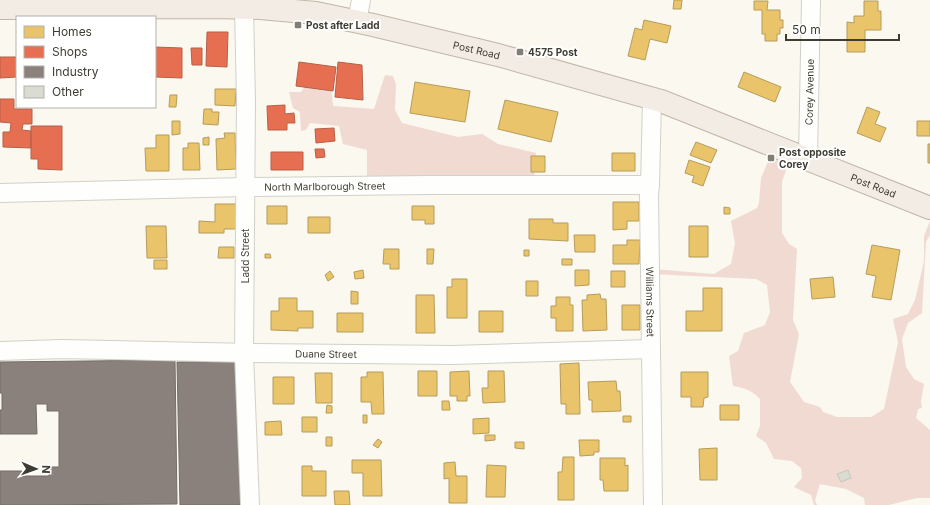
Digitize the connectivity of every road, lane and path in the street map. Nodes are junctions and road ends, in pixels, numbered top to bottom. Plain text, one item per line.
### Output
1 (362, 0) edge
2 (811, 0) edge
3 (214, 3) edge
4 (266, 4) edge
5 (0, 8) edge
6 (244, 8) junction
7 (357, 22) junction
8 (652, 99) junction
9 (808, 159) junction
10 (650, 185) junction
11 (246, 187) junction
12 (0, 193) edge
13 (930, 208) edge
14 (651, 349) junction
15 (0, 351) edge
16 (244, 353) junction
17 (250, 505) edge
18 (653, 505) edge

1 - 7 street
2 - 9 street, Corey Avenue
3 - 5 main road, Post Road
3 - 6 main road, Post Road
4 - 6 main road, Post Road
4 - 7 main road, Post Road
6 - 11 street, Ladd Street
7 - 8 main road, Post Road
8 - 9 main road, Post Road
8 - 10 street, Williams Street
9 - 13 main road, Post Road
10 - 11 street, North Marlborough Street
10 - 14 street, Williams Street
11 - 12 street, North Marlborough Street
11 - 16 street, Ladd Street
14 - 16 street, Duane Street
14 - 18 street, Williams Street
15 - 16 street, Duane Street
16 - 17 street, Ladd Street

